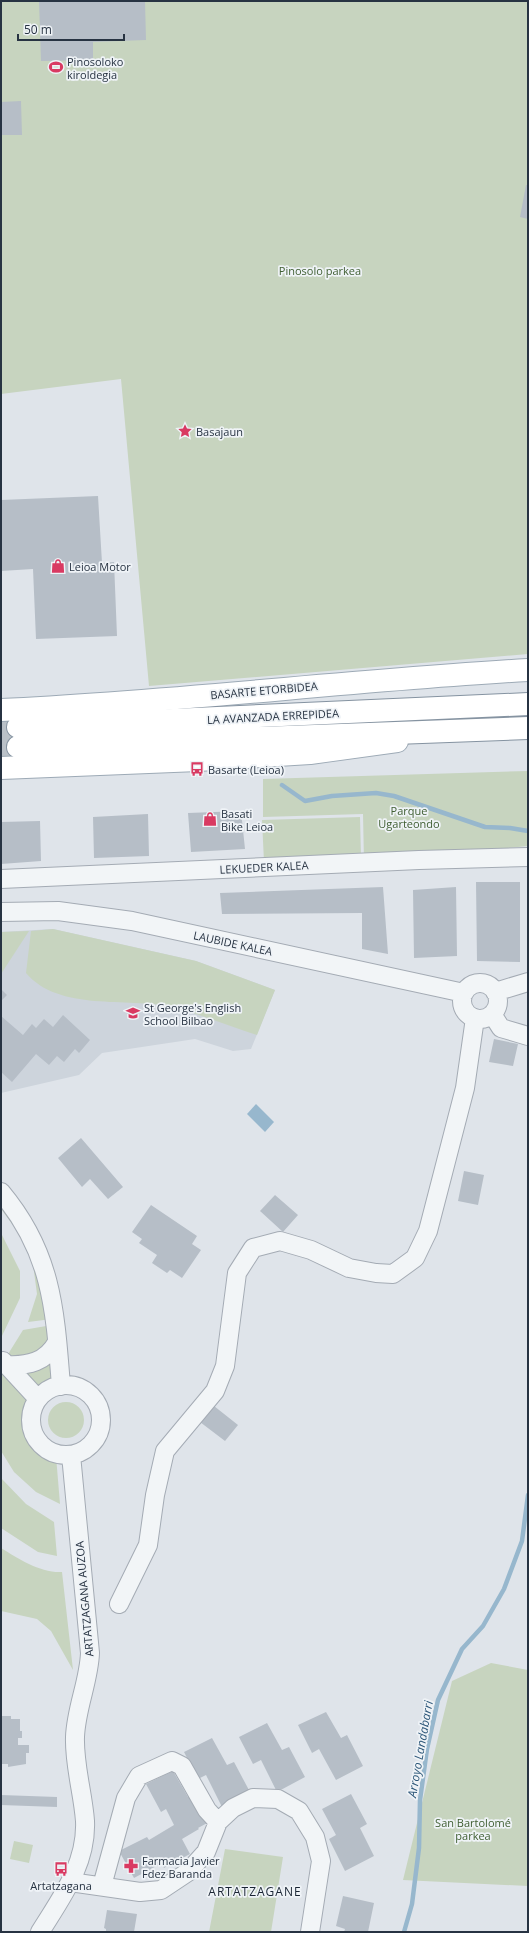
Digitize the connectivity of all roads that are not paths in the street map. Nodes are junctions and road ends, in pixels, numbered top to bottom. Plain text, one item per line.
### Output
1 (528, 670) edge
2 (528, 694) edge
3 (528, 704) edge
4 (417, 709) junction
5 (1, 710) tunnel mouth
6 (528, 728) edge
7 (474, 730) junction
8 (1, 768) edge
9 (528, 857) edge
10 (1, 879) edge
11 (1, 912) edge
12 (528, 982) edge
13 (495, 992) junction
14 (464, 993) junction
15 (484, 1016) junction
16 (528, 1036) edge
17 (1, 1192) edge
18 (57, 1342) junction
19 (4, 1362) edge
20 (61, 1386) junction
21 (38, 1399) junction
22 (71, 1455) junction
23 (119, 1604) dead end
24 (218, 1822) junction
25 (70, 1882) junction
26 (102, 1886) junction
27 (40, 1932) edge
28 (310, 1932) edge

1 - 5 main road, BASARTE ETORBIDEA
2 - 4 main road
3 - 4 main road, LA AVANZADA ERREPIDEA
4 - 7 main road, LA AVANZADA ERREPIDEA
6 - 7 main road, LA AVANZADA ERREPIDEA
7 - 8 main road
9 - 10 street, LEKUEDER KALEA
11 - 14 street, LAUBIDE KALEA
12 - 13 street
13 - 14 street
13 - 15 street
14 - 15 street
15 - 16 street
15 - 23 street
17 - 18 street
18 - 19 street
18 - 20 street
19 - 21 street
20 - 21 street
20 - 22 street
21 - 22 street
22 - 25 street, ARTATZAGANA AUZOA
24 - 26 street
24 - 26 street
24 - 28 street
25 - 26 street
25 - 27 street, ARTATZAGANA AUZOA

